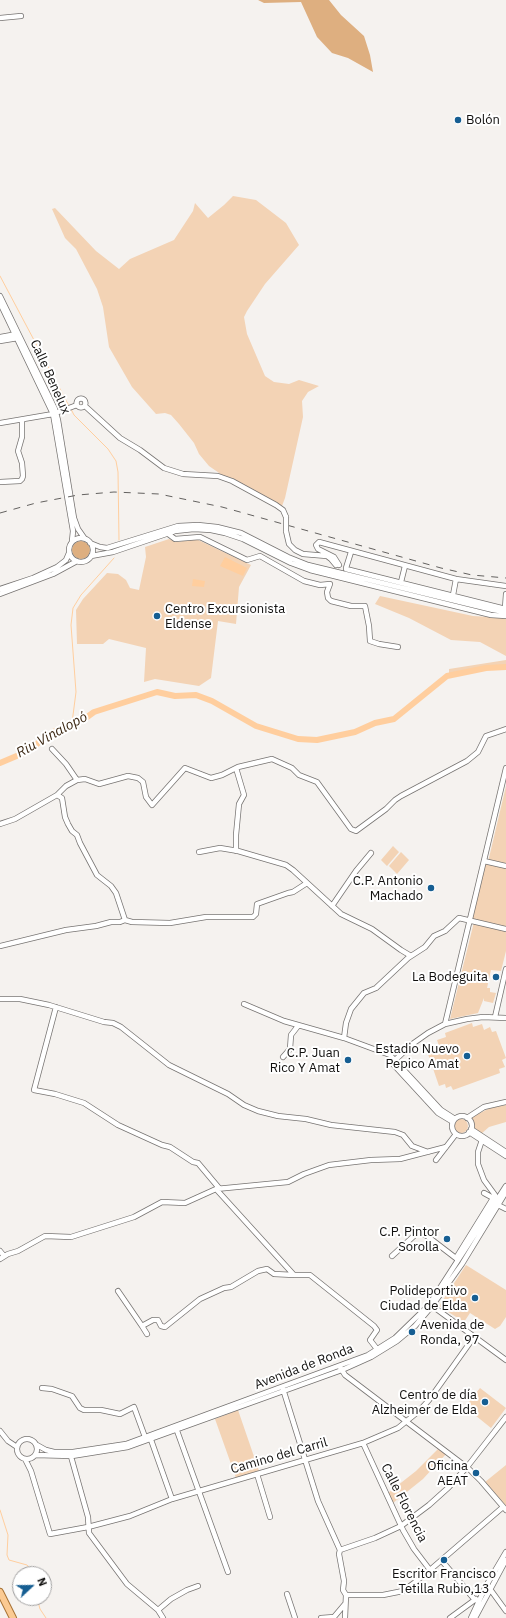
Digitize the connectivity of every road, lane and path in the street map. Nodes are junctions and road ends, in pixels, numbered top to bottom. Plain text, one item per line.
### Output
1 (20, 16) dead end
2 (0, 18) edge
3 (0, 296) edge
4 (0, 304) edge
5 (18, 336) junction
6 (0, 337) edge
7 (0, 341) edge
8 (75, 406) junction
9 (85, 406) junction
10 (55, 414) junction
11 (22, 420) junction
12 (0, 423) edge
13 (0, 482) edge
14 (167, 533) junction
15 (85, 539) junction
16 (72, 541) junction
17 (90, 543) junction
18 (326, 544) junction
19 (324, 552) junction
20 (351, 552) junction
21 (69, 553) junction
22 (91, 556) junction
23 (77, 561) junction
24 (337, 565) junction
25 (405, 566) junction
26 (346, 568) junction
27 (329, 570) junction
28 (352, 576) junction
29 (456, 579) junction
30 (401, 582) junction
31 (506, 586) edge
32 (0, 590) edge
33 (0, 594) edge
34 (506, 594) edge
35 (453, 595) junction
36 (506, 610) edge
37 (506, 616) edge
38 (398, 647) dead end
39 (506, 729) edge
40 (52, 749) dead end
41 (236, 768) junction
42 (506, 768) edge
43 (505, 777) edge
44 (77, 780) junction
45 (57, 794) junction
46 (0, 824) edge
47 (236, 851) junction
48 (199, 852) dead end
49 (371, 853) dead end
50 (484, 861) junction
51 (506, 866) edge
52 (307, 883) junction
53 (332, 906) junction
54 (125, 920) junction
55 (470, 920) junction
56 (506, 929) edge
57 (0, 946) edge
58 (411, 956) junction
59 (506, 969) edge
60 (0, 999) edge
61 (244, 1004) dead end
62 (56, 1007) junction
63 (495, 1017) junction
64 (506, 1018) edge
65 (446, 1024) junction
66 (298, 1026) junction
67 (344, 1038) junction
68 (282, 1057) dead end
69 (393, 1062) junction
70 (506, 1102) edge
71 (467, 1118) junction
72 (454, 1121) junction
73 (470, 1131) junction
74 (456, 1134) junction
75 (482, 1140) junction
76 (446, 1147) junction
77 (428, 1152) junction
78 (506, 1152) edge
79 (506, 1156) edge
80 (436, 1160) dead end
81 (506, 1186) edge
82 (218, 1189) junction
83 (506, 1192) edge
84 (484, 1193) dead end
85 (496, 1201) junction
86 (506, 1210) edge
87 (0, 1252) edge
88 (392, 1256) dead end
89 (2, 1257) edge
90 (458, 1259) junction
91 (294, 1275) junction
92 (118, 1291) dead end
93 (431, 1305) junction
94 (142, 1326) junction
95 (147, 1334) dead end
96 (474, 1337) junction
97 (377, 1349) junction
98 (506, 1360) edge
99 (341, 1368) junction
100 (42, 1388) dead end
101 (283, 1389) junction
102 (505, 1420) edge
103 (407, 1422) junction
104 (176, 1428) junction
105 (0, 1431) edge
106 (148, 1437) junction
107 (363, 1443) junction
108 (17, 1445) junction
109 (37, 1445) junction
110 (70, 1454) junction
111 (34, 1456) junction
112 (25, 1459) junction
113 (305, 1460) junction
114 (467, 1468) junction
115 (32, 1471) junction
116 (257, 1474) junction
117 (198, 1491) junction
118 (172, 1499) junction
119 (505, 1508) edge
120 (270, 1517) dead end
121 (401, 1526) junction
122 (88, 1527) junction
123 (340, 1550) junction
124 (506, 1552) edge
125 (442, 1560) junction
126 (506, 1560) edge
127 (430, 1570) junction
128 (228, 1572) dead end
129 (198, 1586) dead end
130 (490, 1589) junction
131 (0, 1592) edge
132 (287, 1594) dead end
133 (482, 1594) junction
134 (346, 1595) junction
135 (475, 1600) junction
136 (506, 1601) edge
137 (345, 1604) junction
138 (501, 1605) junction
139 (158, 1610) junction
140 (460, 1610) junction
141 (506, 1612) edge
142 (472, 1615) edge
143 (14, 1618) edge
144 (163, 1618) edge
145 (295, 1618) edge
146 (320, 1618) edge
147 (345, 1618) edge
148 (450, 1618) edge
149 (475, 1618) edge

1 - 2 street
3 - 5 street, Calle Benelux
4 - 5 street, Calle Benelux
5 - 6 street
5 - 7 street
5 - 10 street, Calle Benelux
8 - 9 street
8 - 9 street
8 - 10 street
9 - 24 street, bridge
10 - 11 street
10 - 15 street, Calle Benelux
10 - 16 street, Calle Benelux
11 - 12 street
11 - 13 street
14 - 22 street
14 - 37 street
14 - 38 street
15 - 16 street
15 - 17 street
16 - 21 street
17 - 22 street
17 - 27 street
18 - 19 street
18 - 19 street
18 - 20 street
19 - 24 street
20 - 25 street
20 - 26 street
21 - 23 street
21 - 32 street
22 - 23 street
23 - 33 street
24 - 26 street
24 - 27 street
25 - 29 street
25 - 30 street
26 - 28 street
26 - 30 street
27 - 28 street
28 - 36 street
29 - 31 street
29 - 35 street
30 - 35 street
34 - 36 street
35 - 36 street
39 - 41 street
40 - 44 street
41 - 44 street
41 - 47 street
42 - 43 street
43 - 50 street
44 - 45 street
45 - 46 street
45 - 54 street
47 - 48 street
47 - 52 street
49 - 53 street
50 - 51 street
50 - 55 street
52 - 53 street
52 - 54 street
53 - 58 street
54 - 57 street
55 - 56 street
55 - 58 street
55 - 65 street
58 - 67 street
59 - 63 street
60 - 62 street
61 - 66 street
62 - 77 street
62 - 82 street
63 - 64 street
63 - 65 street
65 - 69 street
66 - 67 street
66 - 68 street
67 - 69 street
69 - 72 street
70 - 71 street
71 - 72 street
71 - 73 street
72 - 74 street
73 - 74 street
73 - 75 street
73 - 78 street
74 - 76 street
75 - 79 street
75 - 85 street
76 - 77 street
76 - 80 street
77 - 82 street
81 - 85 street, Avenida de Ronda
82 - 89 street
82 - 91 street
83 - 85 street, Avenida de Ronda
84 - 85 street
85 - 86 street
85 - 90 street, Avenida de Ronda
85 - 93 street, Avenida de Ronda
87 - 89 street
88 - 90 street
90 - 93 street, Avenida de Ronda
91 - 94 street
91 - 97 street
92 - 94 street
93 - 96 street
93 - 97 street, Avenida de Ronda
93 - 99 street, Avenida de Ronda
94 - 95 street
96 - 98 street
96 - 103 street, Camino del Carril
97 - 99 street, Avenida de Ronda
99 - 101 street, Avenida de Ronda
99 - 103 street
100 - 106 street
101 - 104 street, Avenida de Ronda
101 - 113 street
102 - 114 street
103 - 107 street, Camino del Carril
103 - 114 street
104 - 106 street, Avenida de Ronda
104 - 117 street
105 - 108 street
106 - 110 street, Avenida de Ronda
106 - 118 street
107 - 113 street, Camino del Carril
107 - 121 street, Calle Florencia
108 - 109 street
108 - 112 street
109 - 110 street, Avenida de Ronda
109 - 111 street
110 - 111 street, Avenida de Ronda
110 - 122 street
111 - 112 street
111 - 115 street
112 - 115 street
113 - 116 street, Camino del Carril
113 - 123 street
114 - 119 street
114 - 121 street
115 - 122 street, Camino del Carril
116 - 117 street, Camino del Carril
116 - 120 street
117 - 118 street, Camino del Carril
117 - 128 street
118 - 122 street, Camino del Carril
119 - 125 street
121 - 123 street
121 - 127 street, Calle Florencia
122 - 139 street
123 - 134 street
124 - 133 street
125 - 127 street
125 - 135 street
126 - 130 street
127 - 134 street
129 - 139 street
130 - 138 street
130 - 149 street
131 - 143 main road
132 - 145 street
133 - 135 street
133 - 142 street
134 - 137 street
135 - 140 street
136 - 138 street
137 - 146 street
137 - 147 street
138 - 141 street
139 - 144 street
140 - 142 street
140 - 148 street

